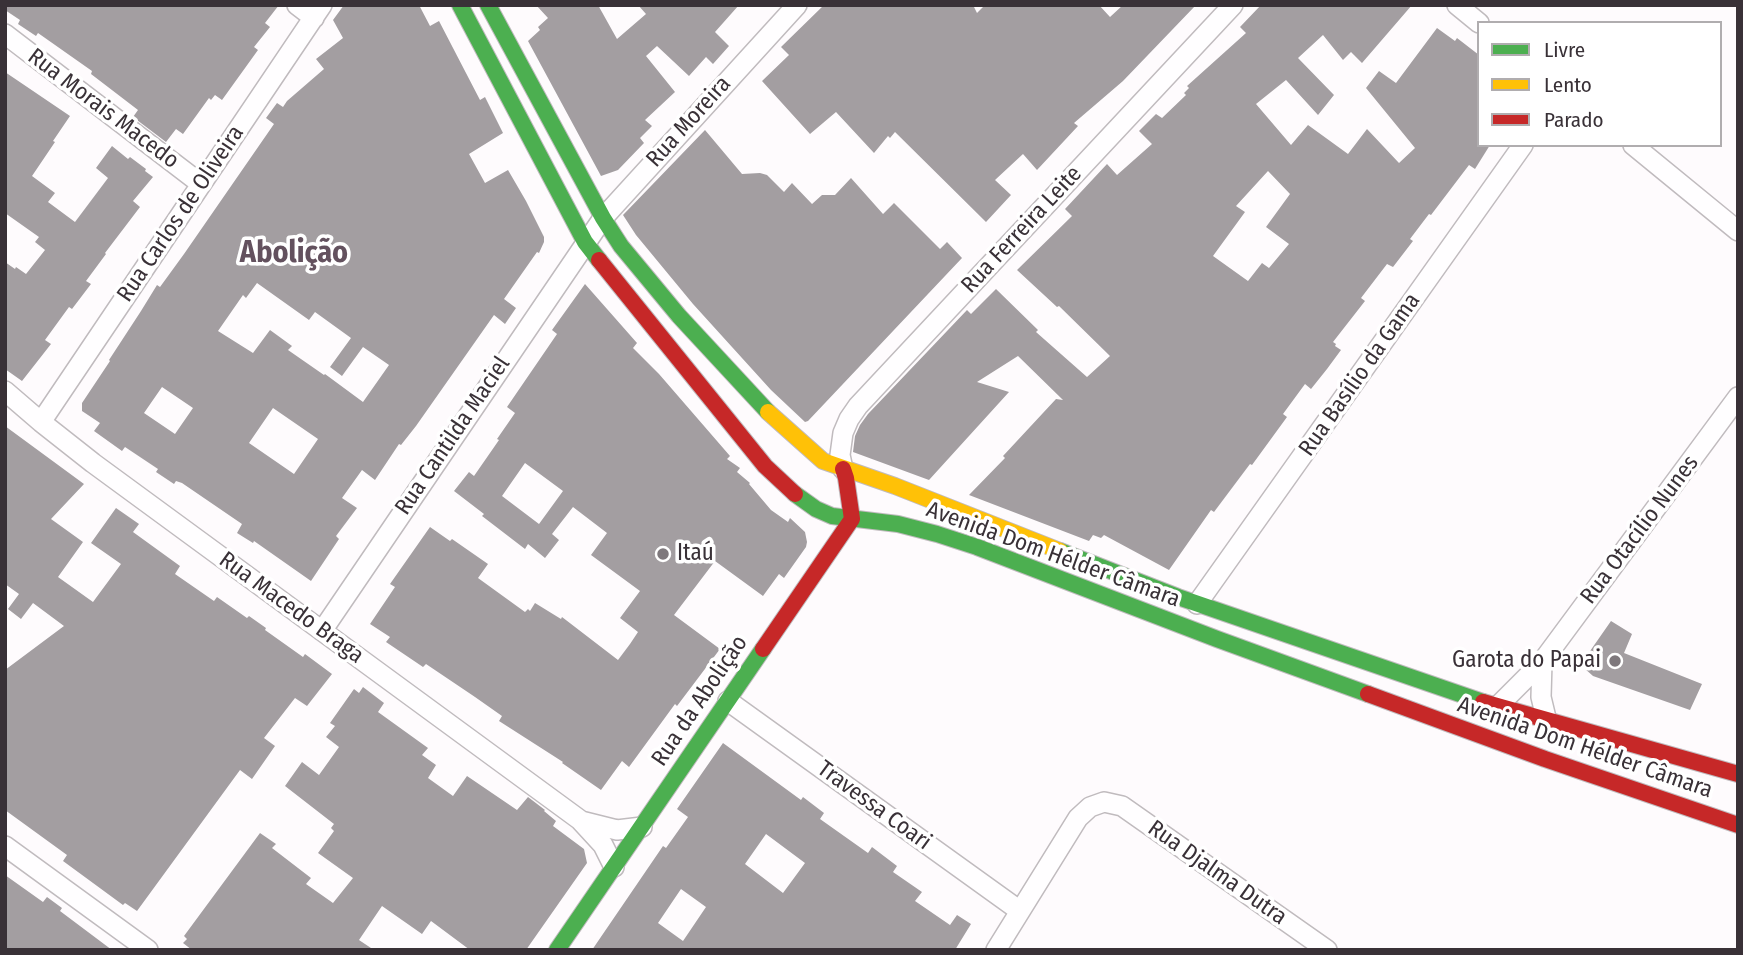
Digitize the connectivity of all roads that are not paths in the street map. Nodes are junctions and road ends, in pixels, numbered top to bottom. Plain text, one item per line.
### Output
1 (297, 5) edge
2 (460, 5) edge
3 (488, 5) edge
4 (797, 5) edge
5 (1233, 5) edge
6 (1457, 5) edge
7 (318, 11) edge
8 (1477, 21) edge
9 (5, 34) edge
10 (1522, 147) edge
11 (1635, 147) edge
12 (201, 184) junction
13 (603, 218) junction
14 (1738, 231) edge
15 (585, 242) junction
16 (5, 391) edge
17 (1738, 397) edge
18 (41, 422) junction
19 (843, 468) junction
20 (852, 519) junction
21 (1197, 604) junction
22 (321, 631) junction
23 (1542, 662) junction
24 (728, 701) junction
25 (1497, 707) junction
26 (1547, 722) junction
27 (1738, 774) edge
28 (580, 820) junction
29 (1738, 825) edge
30 (642, 827) junction
31 (5, 846) edge
32 (614, 867) junction
33 (1020, 911) junction
34 (148, 950) edge
35 (557, 950) edge
36 (996, 950) edge
37 (1327, 950) edge

1 - 7 street
2 - 15 main road, Avenida Dom Hélder Câmara
3 - 13 main road, Avenida Dom Hélder Câmara
4 - 13 street, Rua Moreira
5 - 19 street, Rua Ferreira Leite
6 - 8 street
7 - 12 street, Rua Carlos de Oliveira
9 - 12 street, Rua Morais Macedo
10 - 21 street, Rua Basílio da Gama
11 - 14 street
12 - 18 street, Rua Carlos de Oliveira
13 - 15 street, Rua Moreira
13 - 19 main road, Avenida Dom Hélder Câmara
15 - 20 main road, Avenida Dom Hélder Câmara
15 - 22 street, Rua Cantilda Maciel
16 - 18 street, Rua Macedo Braga
17 - 23 street, Rua Otacílio Nunes
18 - 22 street, Rua Macedo Braga
19 - 20 main road
19 - 21 main road, Avenida Dom Hélder Câmara
20 - 24 main road, Rua da Abolição
20 - 29 main road, Avenida Dom Hélder Câmara
21 - 25 main road, Avenida Dom Hélder Câmara
22 - 28 street, Rua Macedo Braga
23 - 25 street, Rua Otacílio Nunes
23 - 26 street
24 - 30 main road, Rua da Abolição
24 - 33 street, Travessa Coari
25 - 26 main road, Avenida Dom Hélder Câmara
26 - 27 main road, Avenida Dom Hélder Câmara
28 - 30 street, Rua Macedo Braga
28 - 32 street, Rua Macedo Braga
30 - 32 main road, Rua da Abolição
31 - 34 street
32 - 35 main road, Rua da Abolição
33 - 36 street
33 - 37 street, Rua Djalma Dutra

